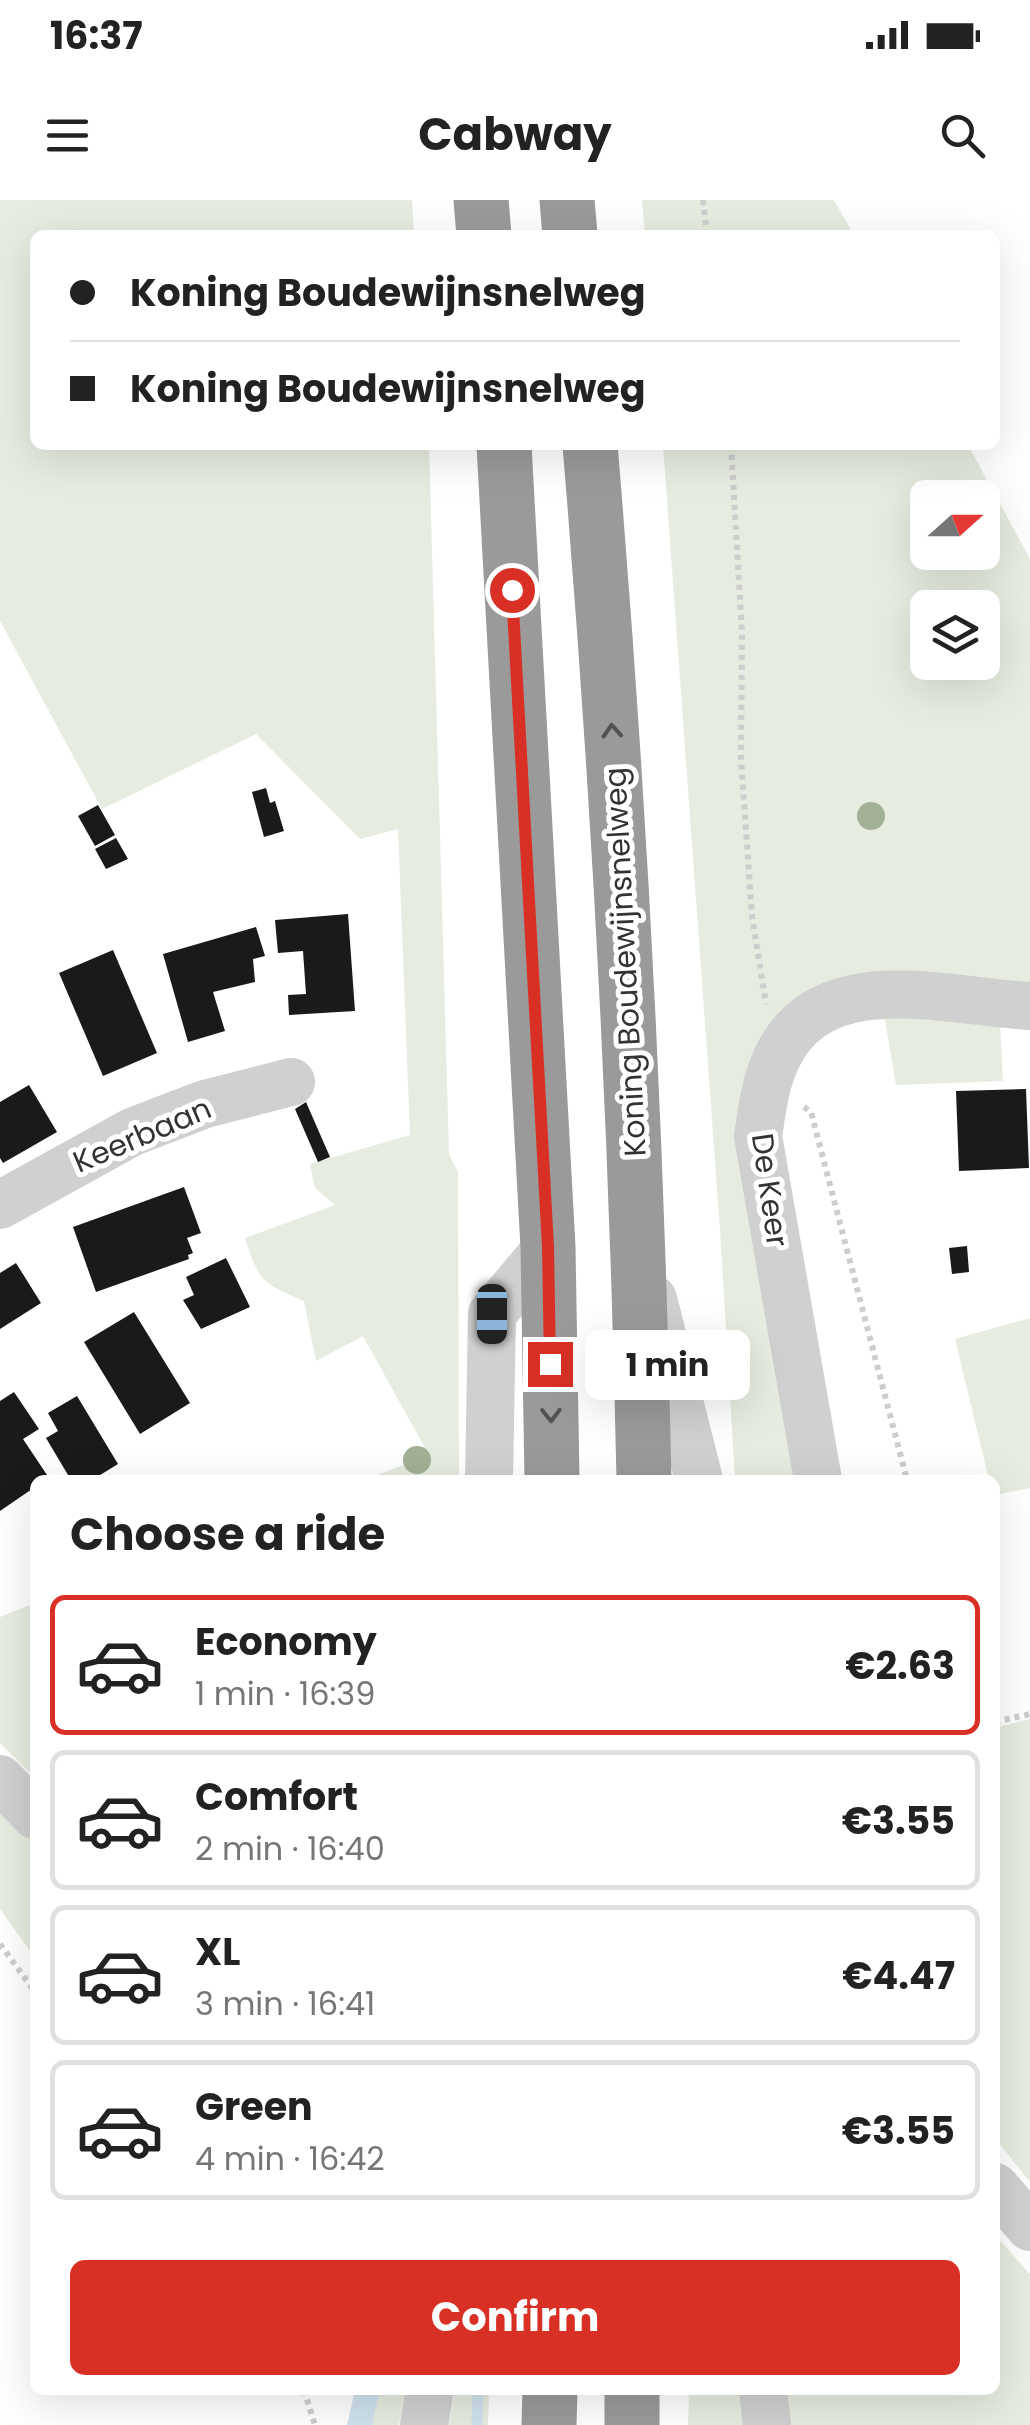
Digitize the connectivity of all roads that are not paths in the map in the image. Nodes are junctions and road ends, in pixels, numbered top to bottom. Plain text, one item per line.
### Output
1 (481, 200) edge
2 (566, 200) edge
3 (484, 230) edge
4 (569, 230) edge
5 (504, 450) edge
6 (590, 450) edge
7 (1030, 1006) edge
8 (291, 1082) dead end
9 (0, 1205) edge
10 (548, 1247) junction
11 (639, 1248) junction
12 (489, 1475) edge
13 (552, 1475) edge
14 (644, 1475) edge
15 (698, 1475) edge
16 (817, 1475) edge
17 (0, 1780) edge
18 (30, 1810) edge
19 (1000, 2193) edge
20 (1030, 2228) edge
21 (429, 2395) edge
22 (550, 2395) edge
23 (632, 2395) edge
24 (764, 2395) edge
25 (424, 2425) edge
26 (549, 2425) edge
27 (632, 2425) edge
28 (767, 2425) edge

1 - 3 highway
2 - 4 highway
5 - 10 highway
11 -> 6 highway, Koning Boudewijnsnelweg
7 - 16 street, De Keer
8 - 9 street, Keerbaan
10 - 12 street
10 -> 13 highway
11 - 14 highway, Koning Boudewijnsnelweg
11 - 15 street
17 - 18 street
19 - 20 street
21 - 25 street
22 - 26 highway
23 - 27 highway
24 - 28 street

